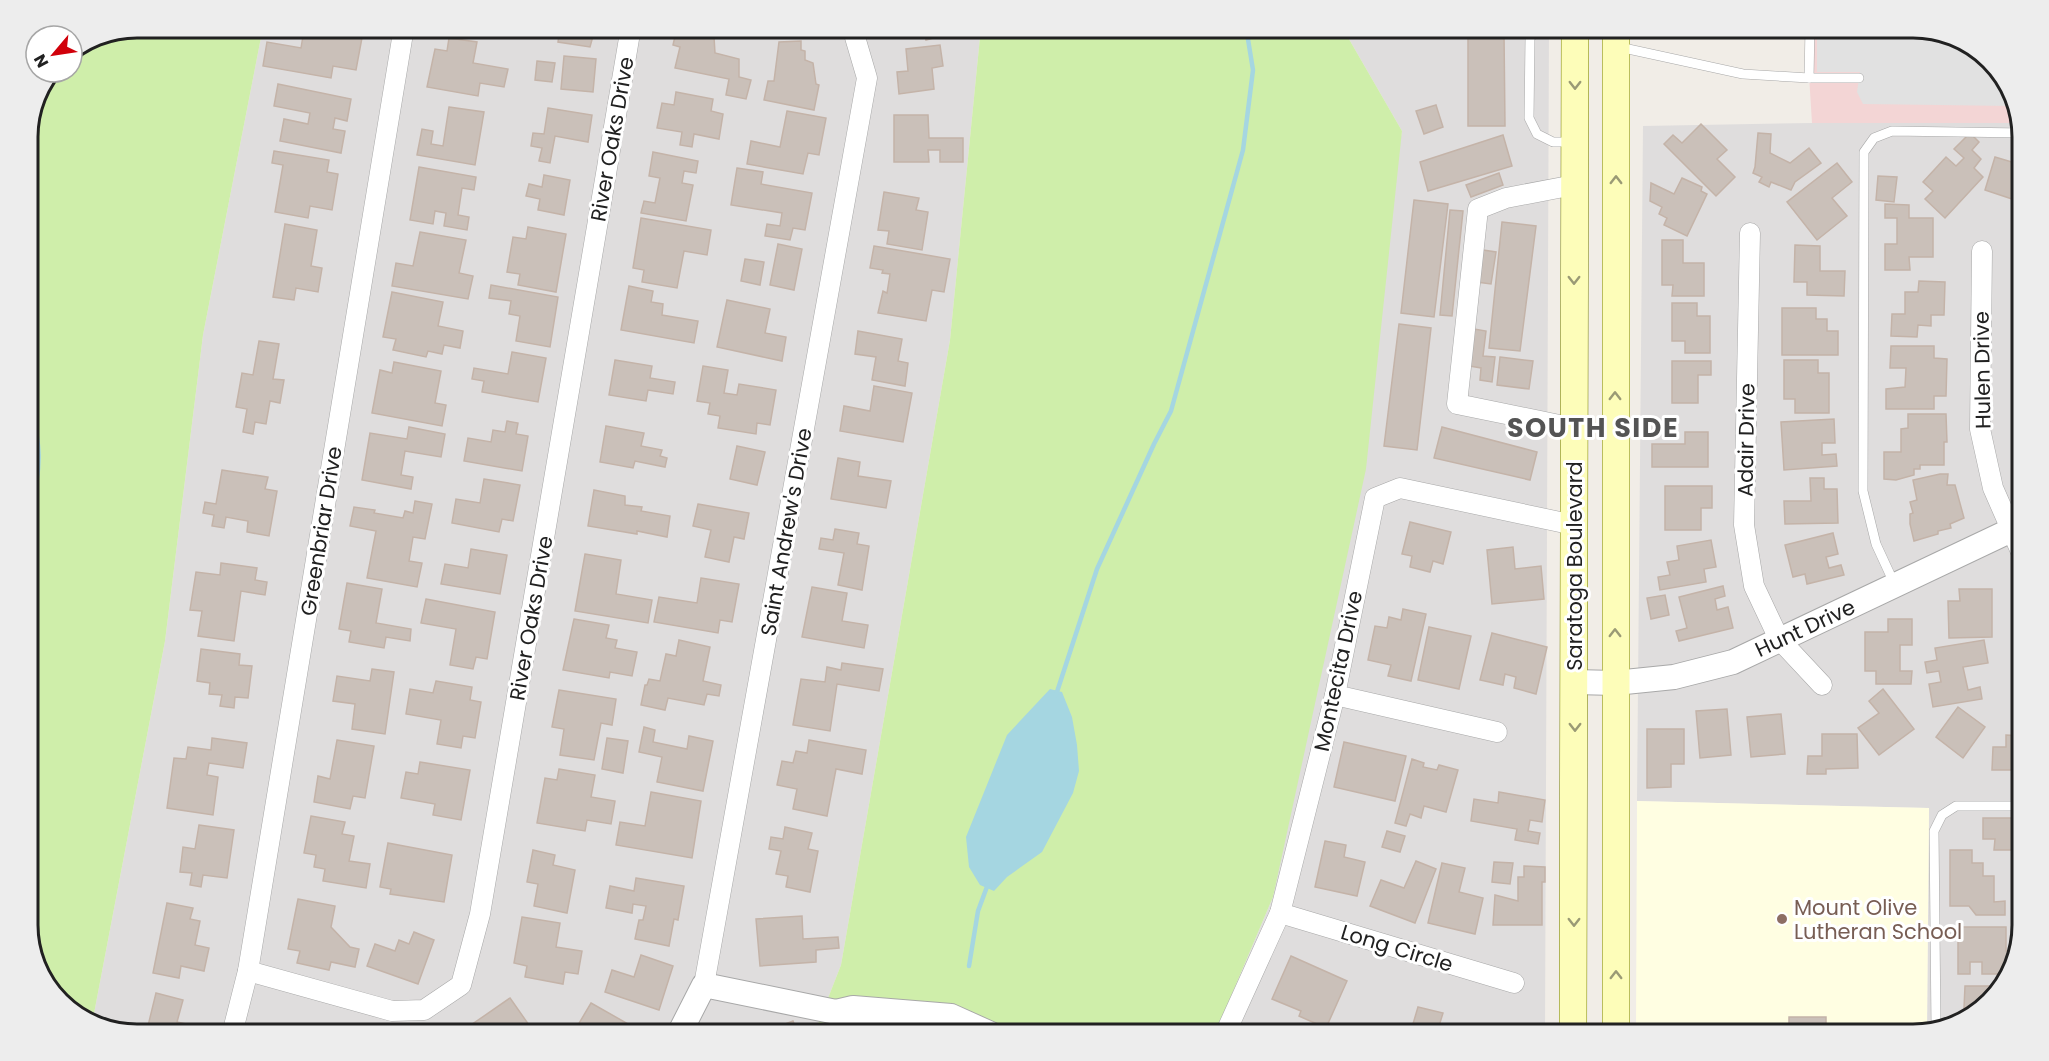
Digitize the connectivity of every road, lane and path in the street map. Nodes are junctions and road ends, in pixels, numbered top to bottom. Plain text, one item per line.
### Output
1 (402, 38) edge
2 (630, 38) edge
3 (855, 38) edge
4 (1530, 38) edge
5 (1575, 38) edge
6 (1616, 38) edge
7 (1619, 38) edge
8 (1810, 38) edge
9 (1809, 78) junction
10 (1859, 78) dead end
11 (2011, 133) edge
12 (1574, 142) junction
13 (1574, 185) junction
14 (1750, 233) dead end
15 (1982, 251) dead end
16 (1615, 349) junction
17 (1574, 428) junction
18 (2011, 518) edge
19 (1574, 525) junction
20 (2012, 530) edge
21 (1895, 585) junction
22 (1779, 639) junction
23 (1575, 682) junction
24 (1615, 683) junction
25 (1822, 685) dead end
26 (1335, 695) junction
27 (1497, 732) dead end
28 (2012, 806) edge
29 (1280, 913) junction
30 (248, 971) junction
31 (1514, 983) dead end
32 (704, 985) junction
33 (836, 1012) junction
34 (1936, 1021) edge
35 (235, 1024) edge
36 (684, 1024) edge
37 (858, 1024) edge
38 (969, 1024) edge
39 (1230, 1024) edge
40 (1574, 1024) edge
41 (1616, 1024) edge

1 - 30 street, Greenbriar Drive
2 - 30 street, River Oaks Drive
3 - 32 street, Saint Andrew's Drive
4 - 12 lane
5 -> 12 main road, Saratoga Boulevard
16 -> 6 main road, Saratoga Boulevard
7 - 9 lane
8 - 9 lane
9 - 10 lane
11 - 21 lane
12 - 13 main road, Saratoga Boulevard
13 - 16 main road
13 -> 17 main road, Saratoga Boulevard
13 - 17 street
14 - 22 street, Adair Drive
15 - 18 street, Hulen Drive
24 -> 16 main road, Saratoga Boulevard
17 - 19 main road, Saratoga Boulevard
19 - 23 main road, Saratoga Boulevard
19 - 26 street, Montecita Drive
20 - 21 street, Hunt Drive
21 - 22 street, Hunt Drive
22 - 24 street, Hunt Drive
22 - 25 street, Adair Drive
23 - 24 street, Hunt Drive
23 -> 40 main road, Saratoga Boulevard
41 -> 24 main road, Saratoga Boulevard
26 - 27 street
26 - 29 street, Montecita Drive
28 - 34 lane
29 - 31 street, Long Circle
29 - 39 street, Montecita Drive
30 - 35 street, Greenbriar Drive
32 - 33 street
32 - 36 street, Saint Andrew's Drive
33 - 37 street
33 - 38 street

